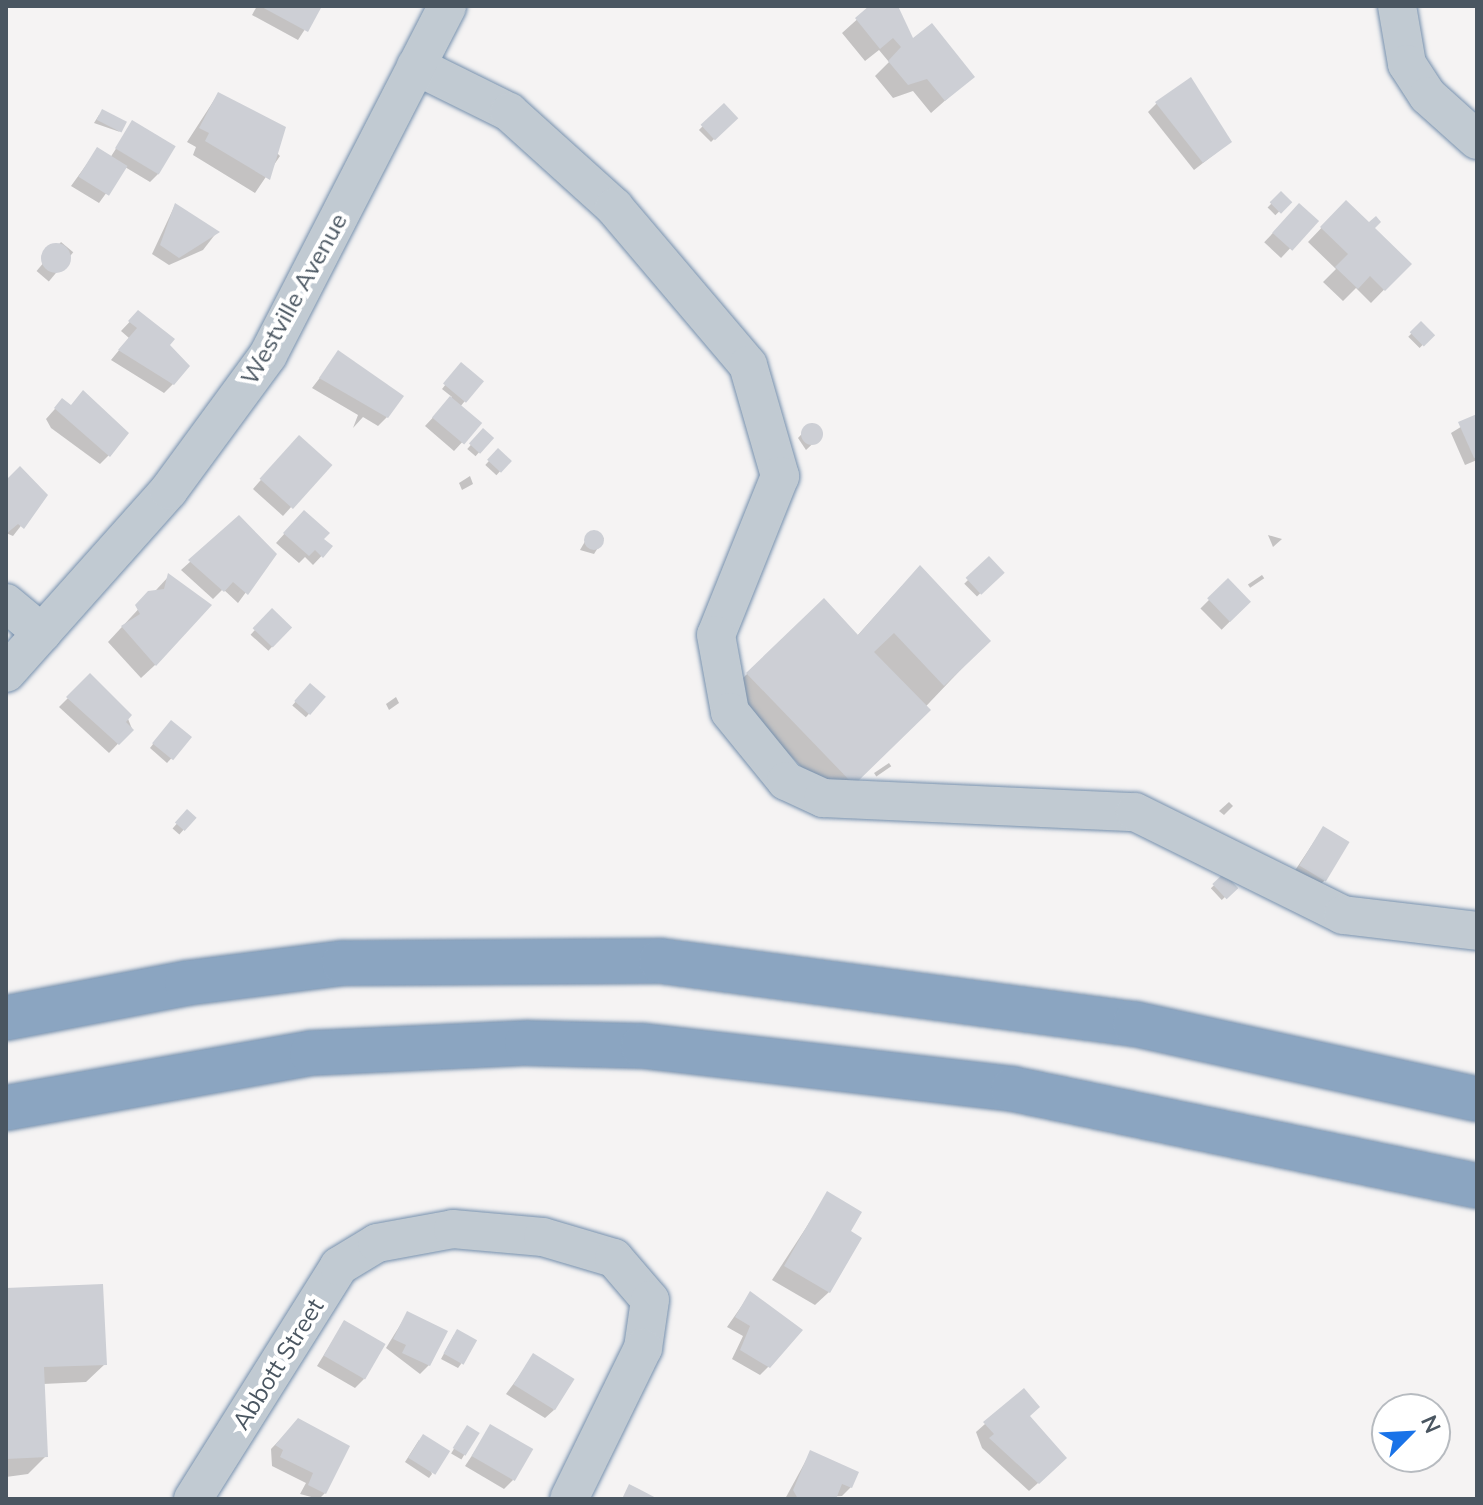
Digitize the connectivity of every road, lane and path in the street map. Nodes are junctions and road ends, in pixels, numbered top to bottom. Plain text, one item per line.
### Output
1 (447, 6) edge
2 (1397, 6) edge
3 (416, 66) junction
4 (1477, 140) edge
5 (6, 603) edge
6 (42, 633) junction
7 (6, 673) edge
8 (1477, 931) edge
9 (6, 1018) edge
10 (1477, 1099) edge
11 (6, 1108) edge
12 (1477, 1186) edge
13 (193, 1499) edge
14 (569, 1499) edge

1 - 3 street, Westville Avenue
2 - 4 street
3 - 6 street, Westville Avenue
3 - 8 street
5 - 6 street
6 - 7 street, Westville Avenue
9 - 10 highway
11 - 12 highway
13 - 14 street, Abbott Street

